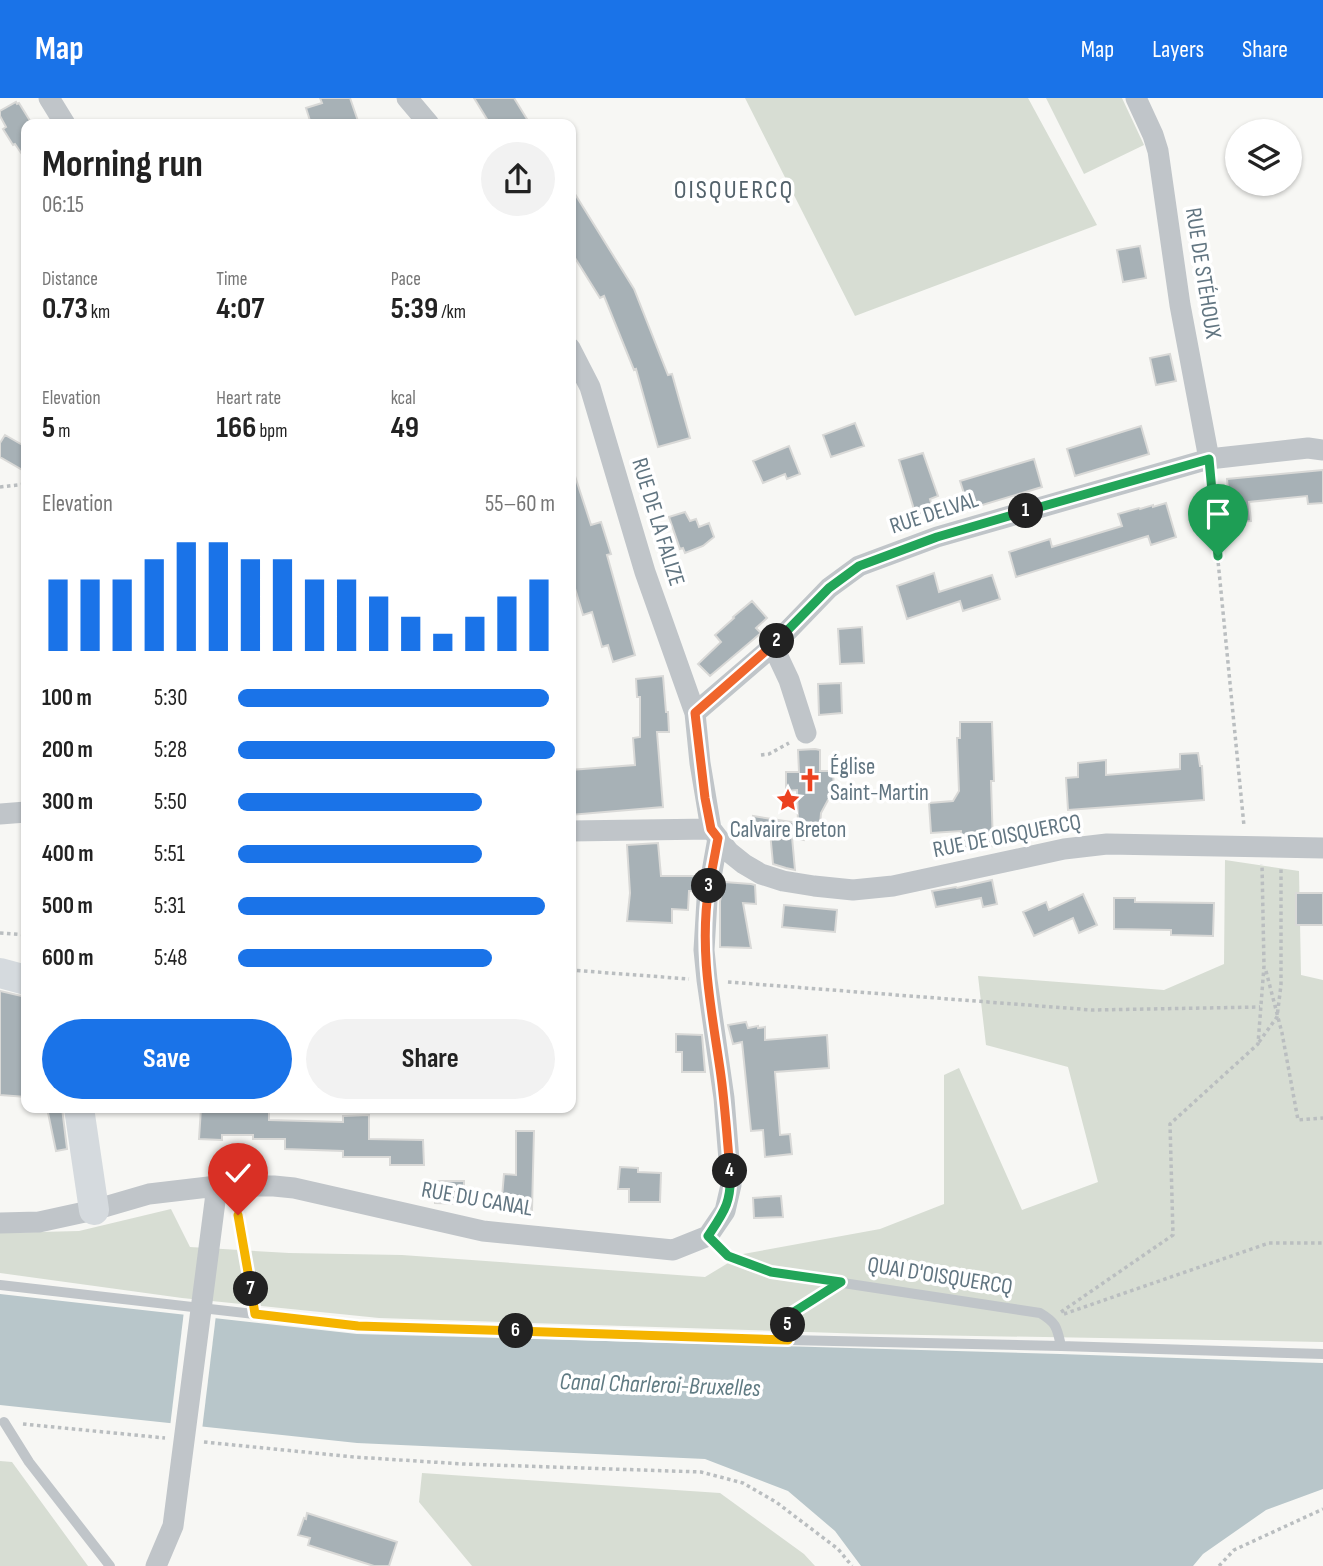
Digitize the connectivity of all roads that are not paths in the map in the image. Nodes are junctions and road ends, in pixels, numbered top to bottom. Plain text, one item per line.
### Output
1 (49, 98) edge
2 (407, 98) edge
3 (1136, 98) edge
4 (62, 119) edge
5 (425, 119) edge
6 (580, 388) edge
7 (1323, 450) edge
8 (1209, 459) junction
9 (773, 646) junction
10 (695, 713) junction
11 (806, 733) dead end
12 (21, 813) edge
13 (0, 814) edge
14 (576, 831) edge
15 (715, 833) junction
16 (1323, 848) edge
17 (0, 973) edge
18 (21, 979) edge
19 (80, 1113) edge
20 (216, 1186) junction
21 (94, 1210) junction
22 (0, 1223) edge
23 (708, 1236) junction
24 (0, 1285) edge
25 (1062, 1346) junction
26 (1323, 1354) edge
27 (4, 1422) road end
28 (110, 1566) edge
29 (156, 1566) edge

1 - 4 street
2 - 5 street
3 - 8 street, RUE DE STÉHOUX
6 - 10 street, RUE DE LA FALIZE
7 - 8 street, RUE DELVAL
8 - 9 street, RUE DELVAL
9 - 10 street, RUE DELVAL
9 - 11 street
10 - 15 street, RUE DE LA FALIZE
12 - 13 street
14 - 15 street
15 - 16 street, RUE DE OISQUERCQ
15 - 23 street
17 - 18 street
19 - 21 street
20 - 21 street, RUE DU CANAL
20 - 23 street, RUE DU CANAL
20 - 29 street
21 - 22 street, RUE DU CANAL
23 - 25 lane, QUAI D'OISQUERCQ
24 - 25 lane
25 - 26 lane
27 - 28 lane

